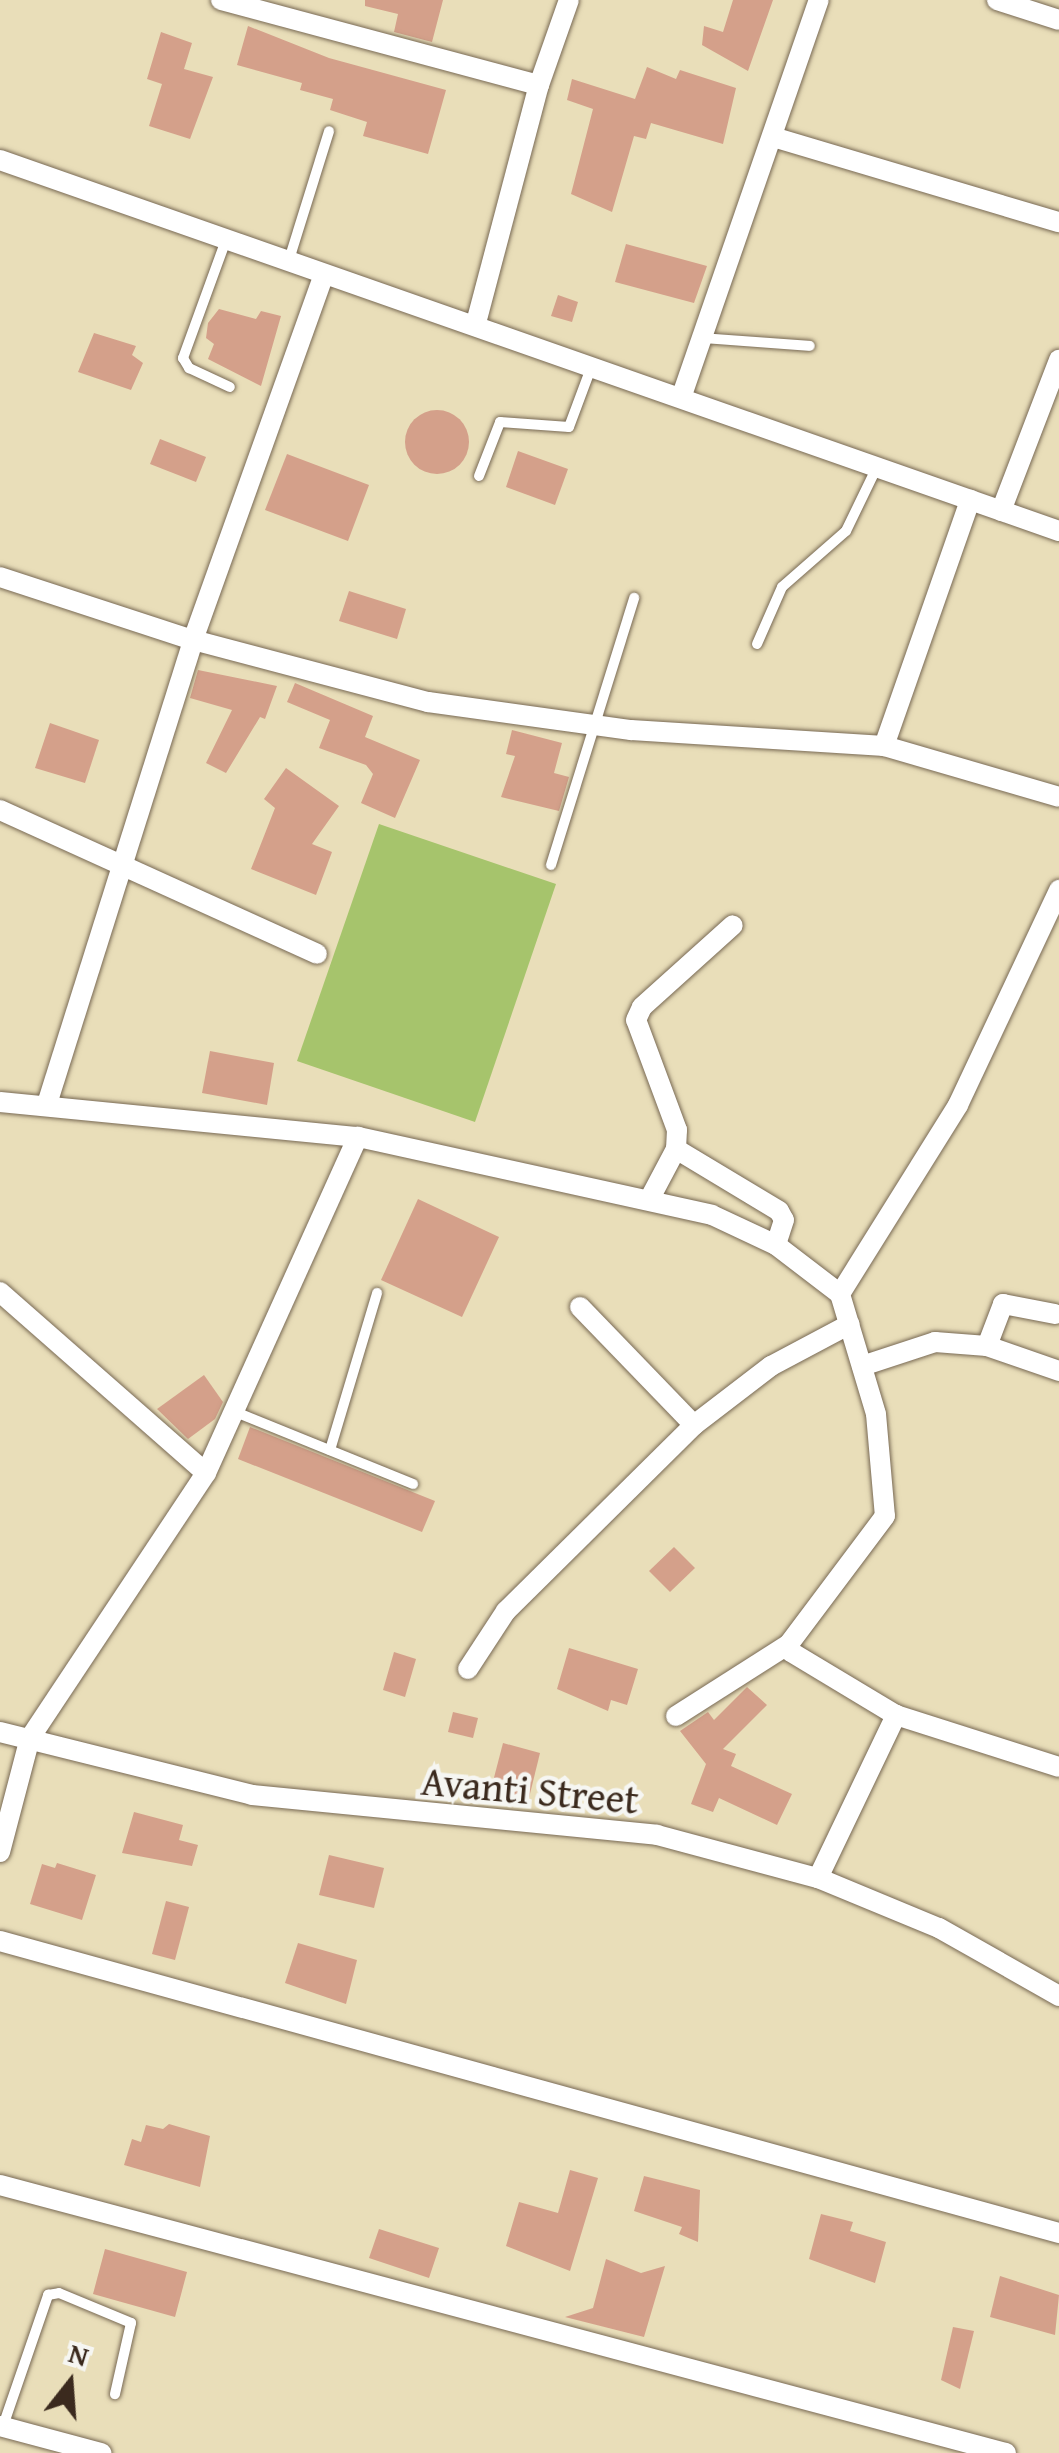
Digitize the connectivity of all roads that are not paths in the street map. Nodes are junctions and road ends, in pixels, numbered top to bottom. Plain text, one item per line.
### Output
1 (221, 0) edge
2 (570, 0) edge
3 (819, 0) edge
4 (997, 0) edge
5 (1059, 20) edge
6 (538, 85) junction
7 (329, 130) dead end
8 (773, 137) junction
9 (0, 160) edge
10 (1059, 222) edge
11 (226, 240) junction
12 (288, 262) junction
13 (324, 276) junction
14 (476, 323) junction
15 (702, 338) junction
16 (810, 346) dead end
17 (1059, 360) edge
18 (592, 364) junction
19 (230, 387) dead end
20 (682, 395) junction
21 (878, 466) junction
22 (479, 476) dead end
23 (970, 500) junction
24 (1002, 511) junction
25 (1059, 532) edge
26 (0, 577) edge
27 (634, 598) dead end
28 (193, 640) junction
29 (756, 644) dead end
30 (591, 724) junction
31 (884, 746) junction
32 (1059, 798) edge
33 (0, 810) edge
34 (119, 865) junction
35 (552, 866) dead end
36 (1059, 890) edge
37 (733, 925) dead end
38 (317, 954) dead end
39 (0, 1102) edge
40 (47, 1104) junction
41 (358, 1137) junction
42 (676, 1149) junction
43 (649, 1200) junction
44 (776, 1245) junction
45 (0, 1292) edge
46 (377, 1292) dead end
47 (840, 1294) junction
48 (580, 1307) dead end
49 (1055, 1314) dead end
50 (850, 1324) junction
51 (987, 1346) junction
52 (862, 1366) junction
53 (1059, 1371) edge
54 (238, 1413) junction
55 (694, 1426) junction
56 (330, 1450) junction
57 (206, 1472) junction
58 (413, 1484) dead end
59 (789, 1644) junction
60 (468, 1669) dead end
61 (896, 1715) junction
62 (676, 1716) dead end
63 (0, 1732) edge
64 (30, 1738) junction
65 (1057, 1762) edge
66 (0, 1852) edge
67 (818, 1878) junction
68 (0, 1941) edge
69 (1059, 1996) edge
70 (0, 2185) edge
71 (1059, 2233) edge
72 (115, 2394) dead end
73 (1, 2427) edge
74 (101, 2453) edge
75 (1006, 2453) edge

1 - 6 street
2 - 6 street
3 - 8 street
4 - 5 street
6 - 14 street
7 - 12 lane
8 - 10 street
8 - 15 street
9 - 11 street
11 - 12 street
11 - 19 lane
12 - 13 street
13 - 14 street
13 - 28 street
14 - 18 street
15 - 16 lane
15 - 20 street
17 - 24 street
18 - 20 street
18 - 22 lane
20 - 21 street
21 - 23 street
21 - 29 lane
23 - 24 street
23 - 31 street
24 - 25 street
26 - 28 street
27 - 30 lane
28 - 30 street
28 - 34 street
30 - 31 street
30 - 35 lane
31 - 32 street
33 - 34 street
34 - 38 street
34 - 40 street
36 - 47 street
37 - 42 street
39 - 40 street
40 - 41 street
41 - 43 street
41 - 54 street
42 - 43 street
42 - 44 street
43 - 44 street
44 - 47 street
45 - 57 street
46 - 56 lane
47 - 50 street
48 - 55 street
49 - 51 street
50 - 52 street
50 - 55 street
51 - 52 street
51 - 53 street
52 - 59 street
54 - 56 lane
54 - 57 street
55 - 60 street
56 - 58 lane
57 - 64 street
59 - 61 street
59 - 62 street
61 - 65 street
61 - 67 street
63 - 64 street, Avanti Street
64 - 66 street
64 - 67 street, Avanti Street
67 - 69 street, Avanti Street
68 - 71 street
70 - 75 street
72 - 73 lane
73 - 74 street

